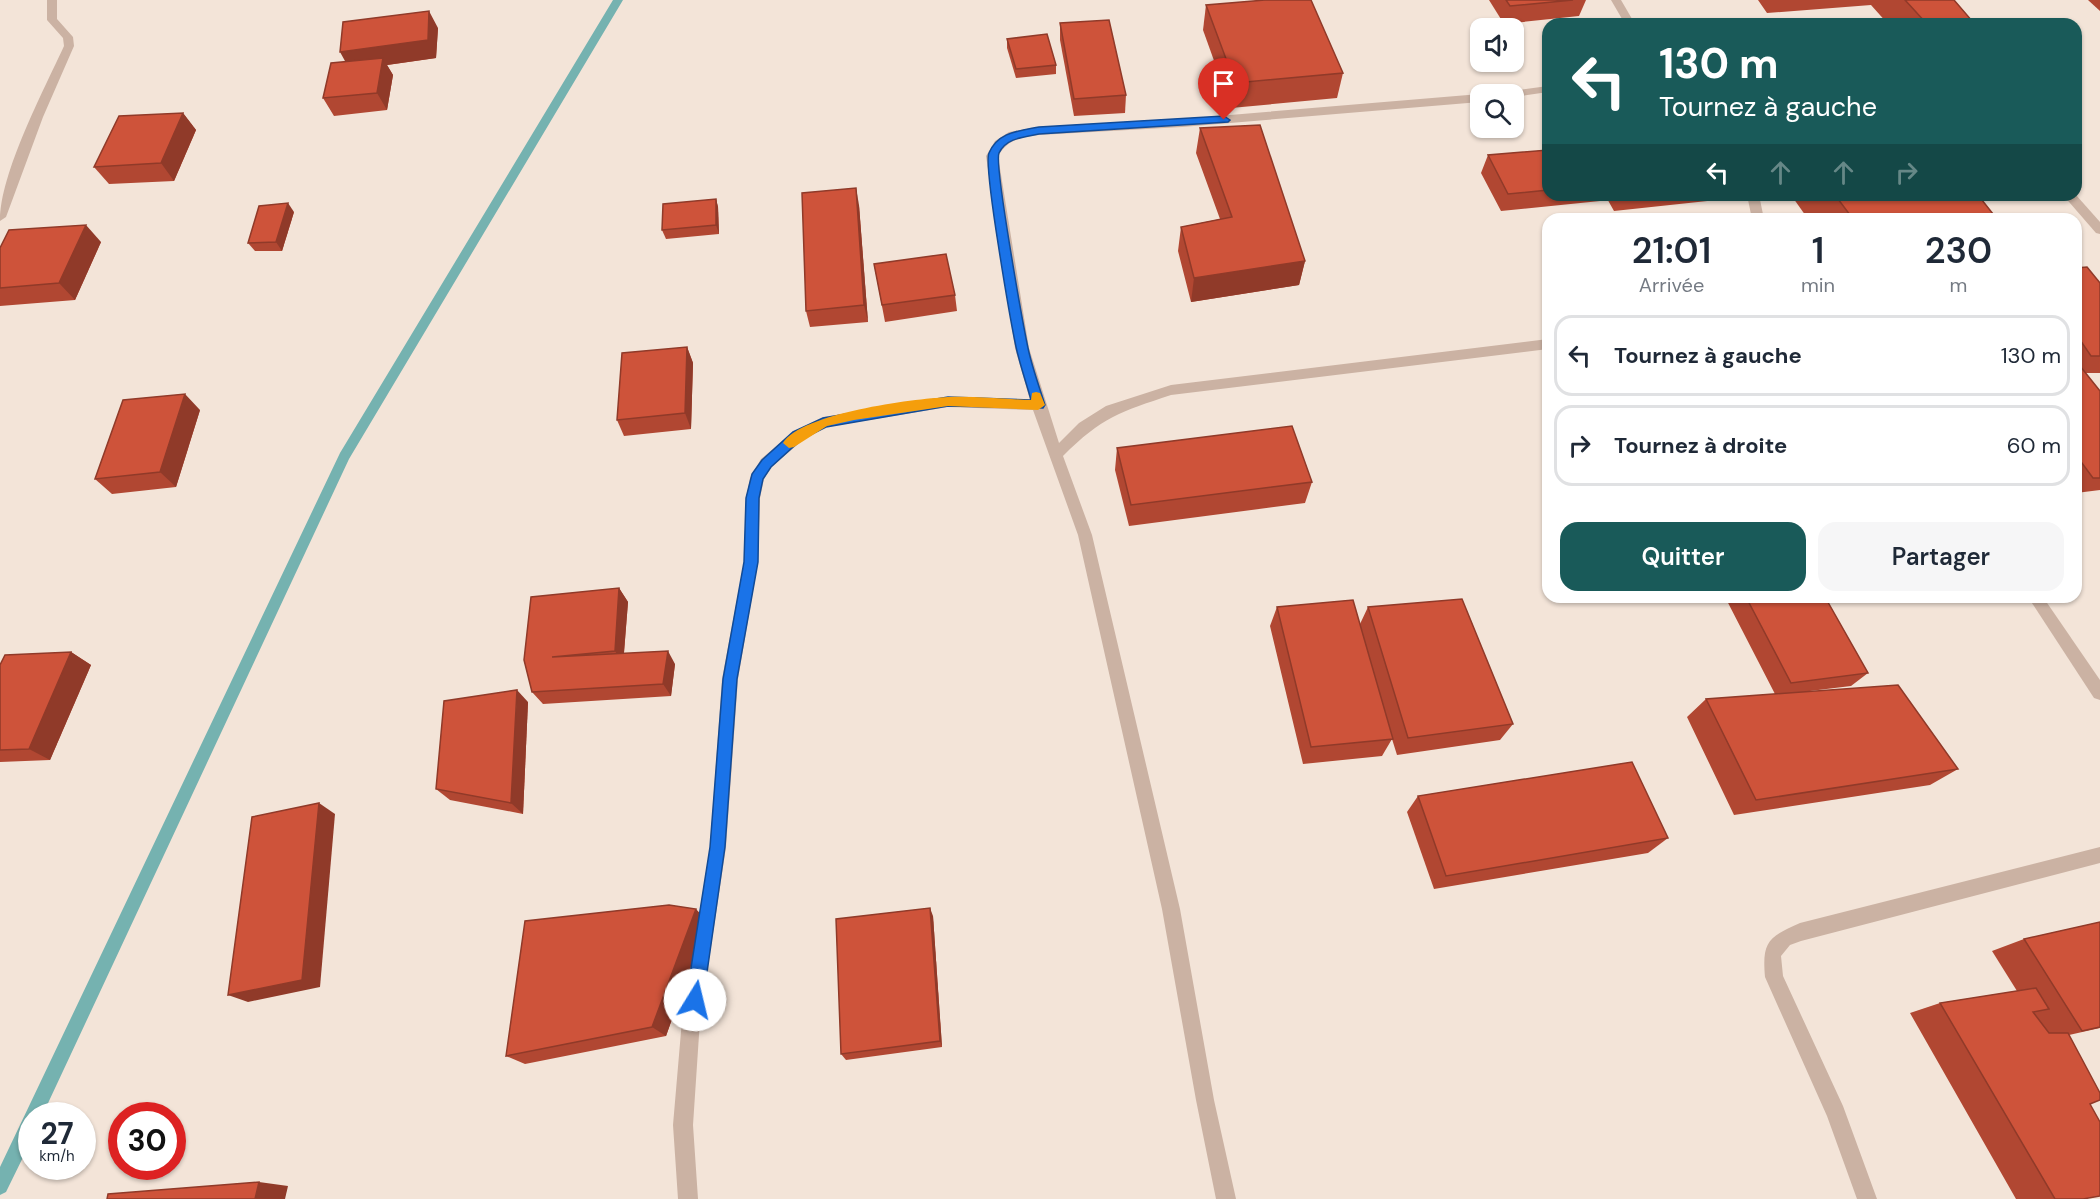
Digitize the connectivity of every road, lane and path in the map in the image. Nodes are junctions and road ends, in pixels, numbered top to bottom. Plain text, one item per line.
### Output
1 (52, 0) edge
2 (1616, 0) edge
3 (1626, 18) edge
4 (1542, 90) edge
5 (1524, 92) edge
6 (1470, 99) edge
7 (2074, 201) edge
8 (0, 217) edge
9 (2100, 230) edge
10 (1542, 345) edge
11 (1038, 405) junction
12 (1057, 454) junction
13 (2039, 603) edge
14 (2100, 693) edge
15 (2100, 855) edge
16 (688, 1199) edge
17 (1226, 1199) edge
18 (1867, 1199) edge

1 - 8 street
2 - 3 street
4 - 5 street
6 - 11 street
7 - 9 street
10 - 12 street
11 - 12 street
11 - 16 street
12 - 17 street
13 - 14 street
15 - 18 street

